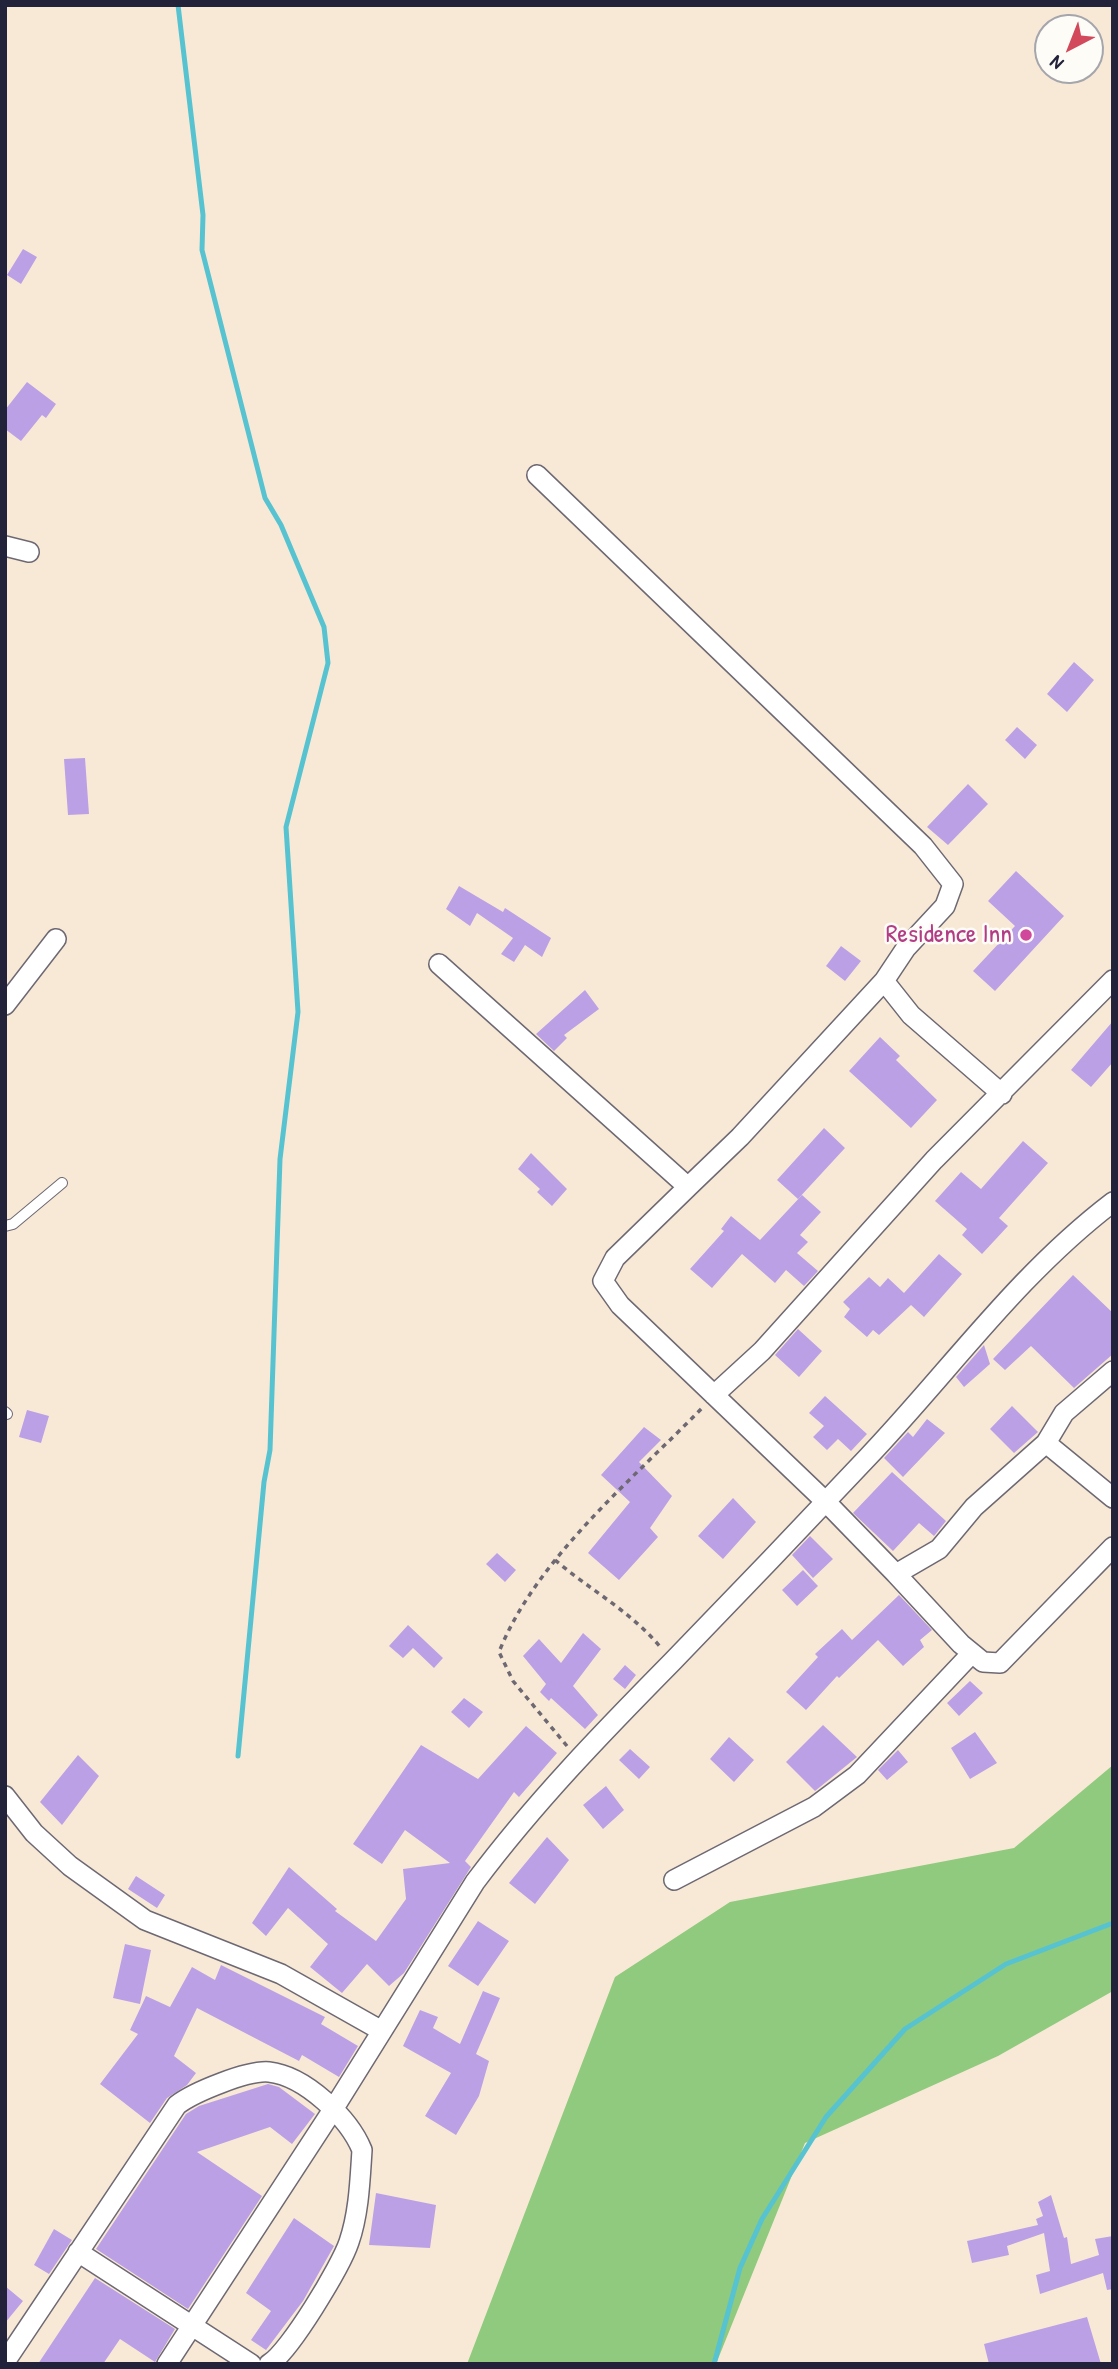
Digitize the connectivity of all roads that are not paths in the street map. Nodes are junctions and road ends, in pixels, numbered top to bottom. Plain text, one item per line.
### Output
1 (537, 475) dead end
2 (5, 546) edge
3 (29, 552) dead end
4 (55, 939) dead end
5 (439, 964) dead end
6 (1113, 980) edge
7 (884, 981) junction
8 (5, 1005) edge
9 (1002, 1094) junction
10 (62, 1183) dead end
11 (688, 1187) junction
12 (1113, 1202) edge
13 (5, 1226) edge
14 (1113, 1371) edge
15 (714, 1395) junction
16 (1046, 1443) junction
17 (1113, 1497) edge
18 (826, 1502) junction
19 (1113, 1547) edge
20 (896, 1574) junction
21 (972, 1653) junction
22 (5, 1796) edge
23 (674, 1880) dead end
24 (382, 2031) junction
25 (334, 2108) junction
26 (78, 2252) junction
27 (191, 2327) junction
28 (5, 2362) edge
29 (167, 2364) edge
30 (251, 2364) edge
31 (269, 2364) edge

1 - 7 street
2 - 3 street
4 - 8 street
5 - 11 street
6 - 9 street
7 - 9 street
7 - 11 street
9 - 15 street
10 - 13 lane
11 - 15 street
12 - 18 street
14 - 16 street
15 - 18 street
16 - 17 street
16 - 20 street
18 - 20 street
18 - 24 street
19 - 21 street
20 - 21 street
21 - 23 street
22 - 24 street
24 - 25 street
25 - 26 street
25 - 27 street
25 - 31 street
26 - 27 street
26 - 28 street
27 - 29 street
27 - 30 street

